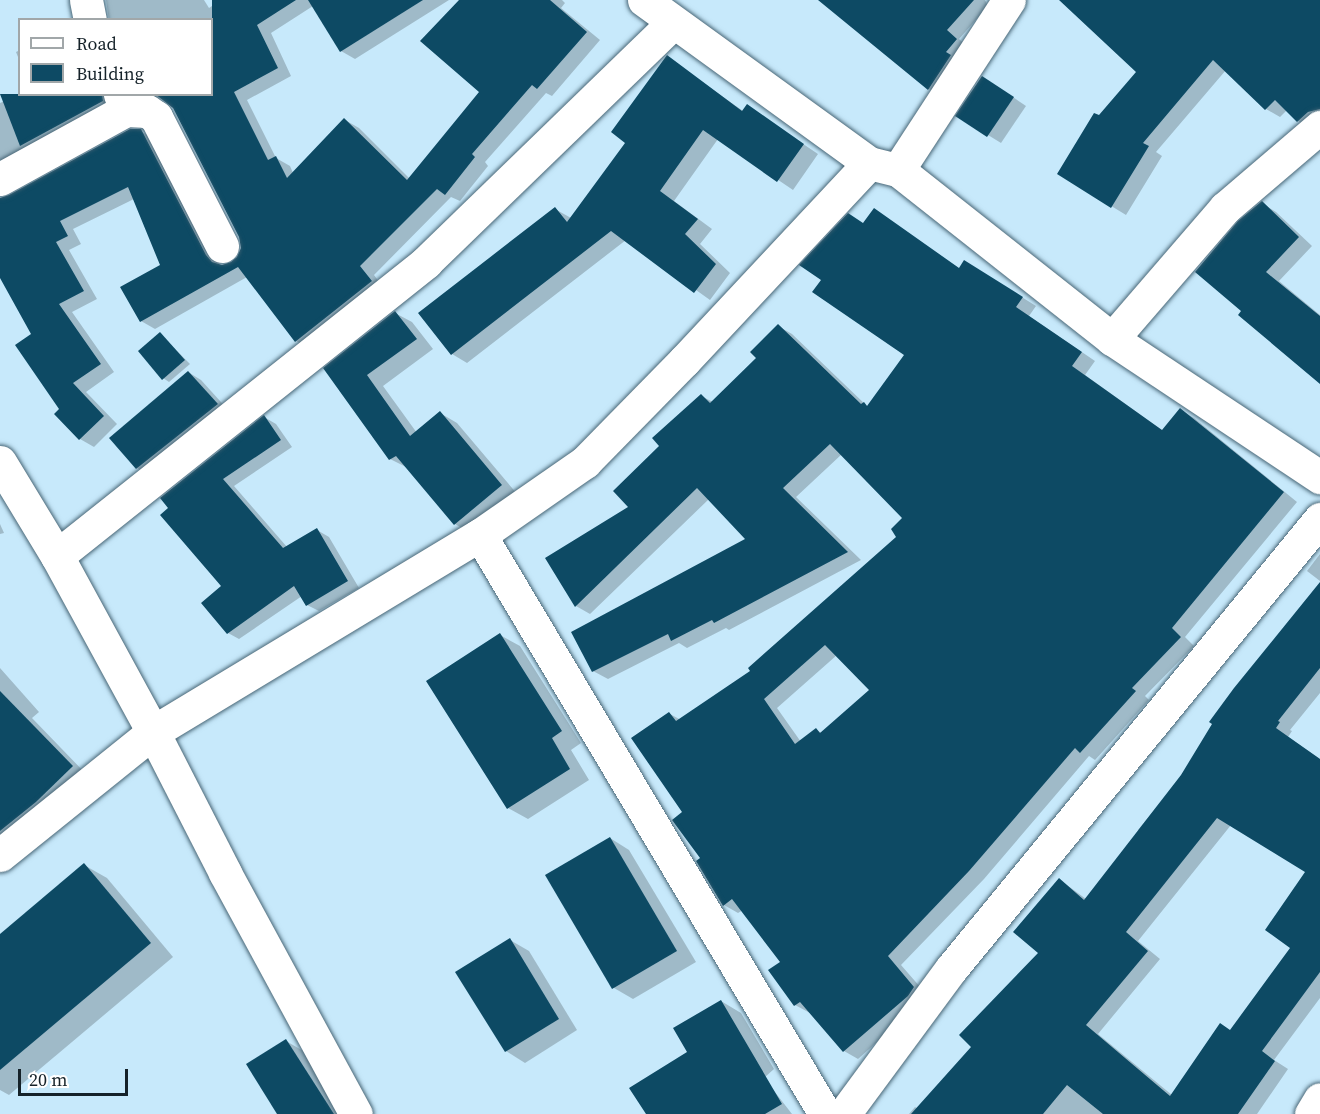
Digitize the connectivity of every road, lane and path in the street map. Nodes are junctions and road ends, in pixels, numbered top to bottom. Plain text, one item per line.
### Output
1 (86, 0) edge
2 (644, 0) edge
3 (1009, 0) edge
4 (90, 18) edge
5 (673, 23) junction
6 (123, 102) edge
7 (1320, 127) edge
8 (883, 166) junction
9 (0, 179) edge
10 (222, 246) dead end
11 (1112, 339) junction
12 (0, 462) edge
13 (1320, 477) edge
14 (1320, 519) edge
15 (480, 535) junction
16 (57, 556) junction
17 (153, 732) junction
18 (0, 855) edge
19 (1320, 1099) edge
20 (356, 1114) edge
21 (825, 1114) edge
22 (844, 1114) edge
23 (1311, 1114) edge

1 - 4 street
2 - 5 street
3 - 8 street
5 - 8 street
5 - 16 street
6 - 9 street
6 - 10 street
7 - 11 street
8 - 11 street
8 - 15 street
11 - 13 street
12 - 16 street
14 - 22 street
15 - 17 street
15 - 21 street
16 - 17 street
17 - 18 street
17 - 20 street
19 - 23 street

